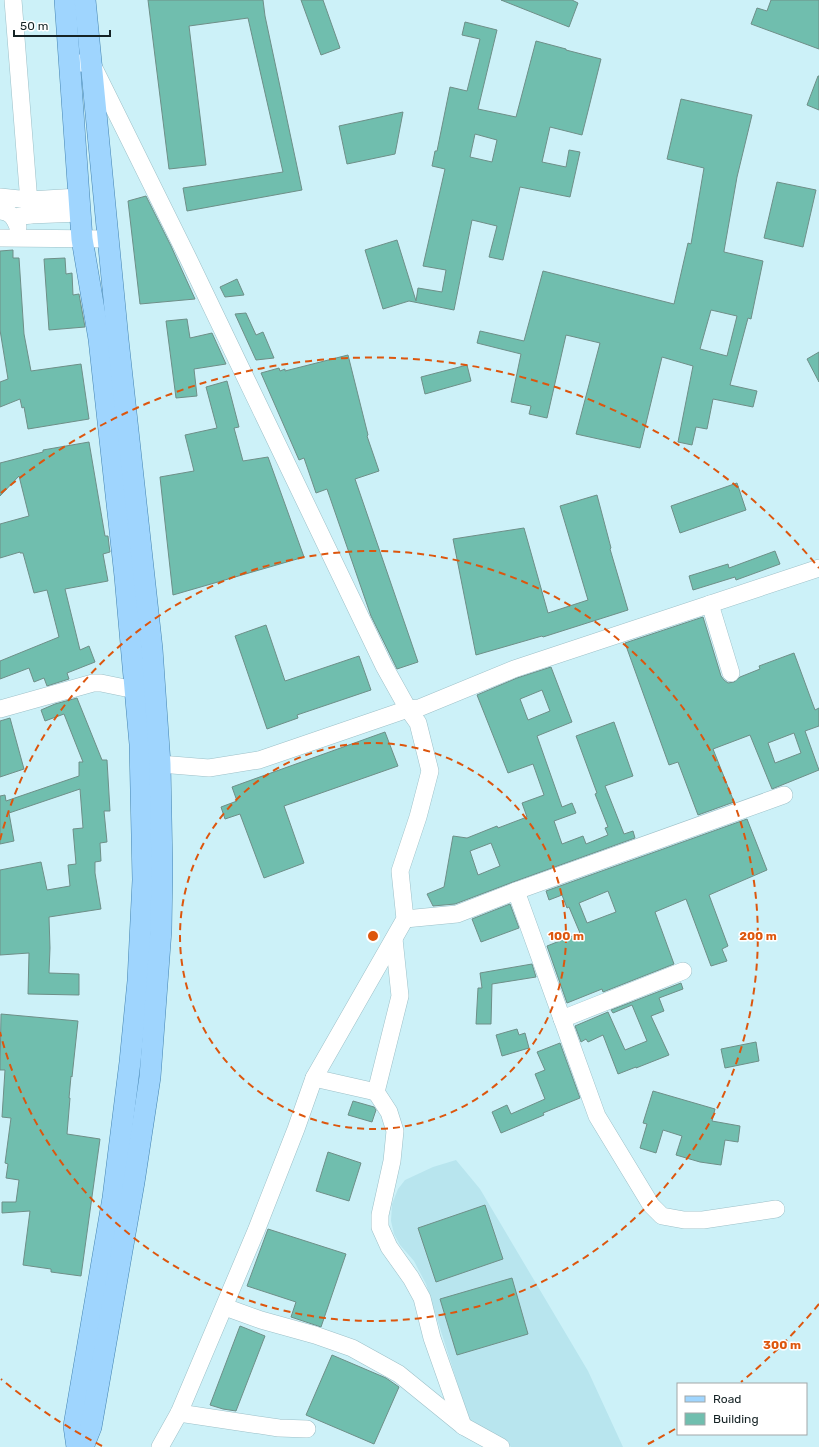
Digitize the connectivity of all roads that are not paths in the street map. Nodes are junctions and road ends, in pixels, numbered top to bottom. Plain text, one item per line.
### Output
1 (13, 0) edge
2 (65, 0) edge
3 (85, 0) edge
4 (91, 62) junction
5 (70, 64) junction
6 (0, 197) edge
7 (80, 205) junction
8 (19, 211) edge
9 (0, 238) edge
10 (23, 238) junction
11 (82, 238) junction
12 (108, 239) junction
13 (123, 475) junction
14 (819, 568) edge
15 (710, 604) junction
16 (731, 673) dead end
17 (135, 690) junction
18 (0, 708) edge
19 (408, 709) junction
20 (160, 764) junction
21 (784, 795) dead end
22 (516, 891) junction
23 (405, 919) junction
24 (394, 939) junction
25 (683, 971) dead end
26 (562, 1019) junction
27 (314, 1078) junction
28 (376, 1092) junction
29 (776, 1209) dead end
30 (225, 1307) junction
31 (179, 1413) junction
32 (463, 1426) junction
33 (307, 1429) dead end
34 (77, 1447) edge
35 (83, 1447) edge
36 (160, 1447) edge
37 (501, 1447) edge

1 - 8 street
2 - 5 main road
3 - 4 main road
4 - 5 street
4 - 12 main road
4 - 19 street
5 - 7 main road
6 - 8 street
7 - 8 street
7 - 11 main road
8 - 10 street
9 - 10 street
10 - 11 street
11 - 12 street
11 - 13 main road
12 - 13 main road
13 - 17 main road
13 - 20 main road
14 - 15 street
15 - 16 street
15 - 19 street
17 - 18 street
17 - 34 main road
19 - 20 street
19 - 23 street
20 - 35 main road
21 - 22 street
22 - 23 street
22 - 26 street
23 - 24 street
24 - 27 street
24 - 28 street
25 - 26 street
26 - 29 street
27 - 28 street
27 - 30 street
28 - 32 street
30 - 31 street
30 - 32 street
31 - 33 street
31 - 36 street
32 - 37 street

